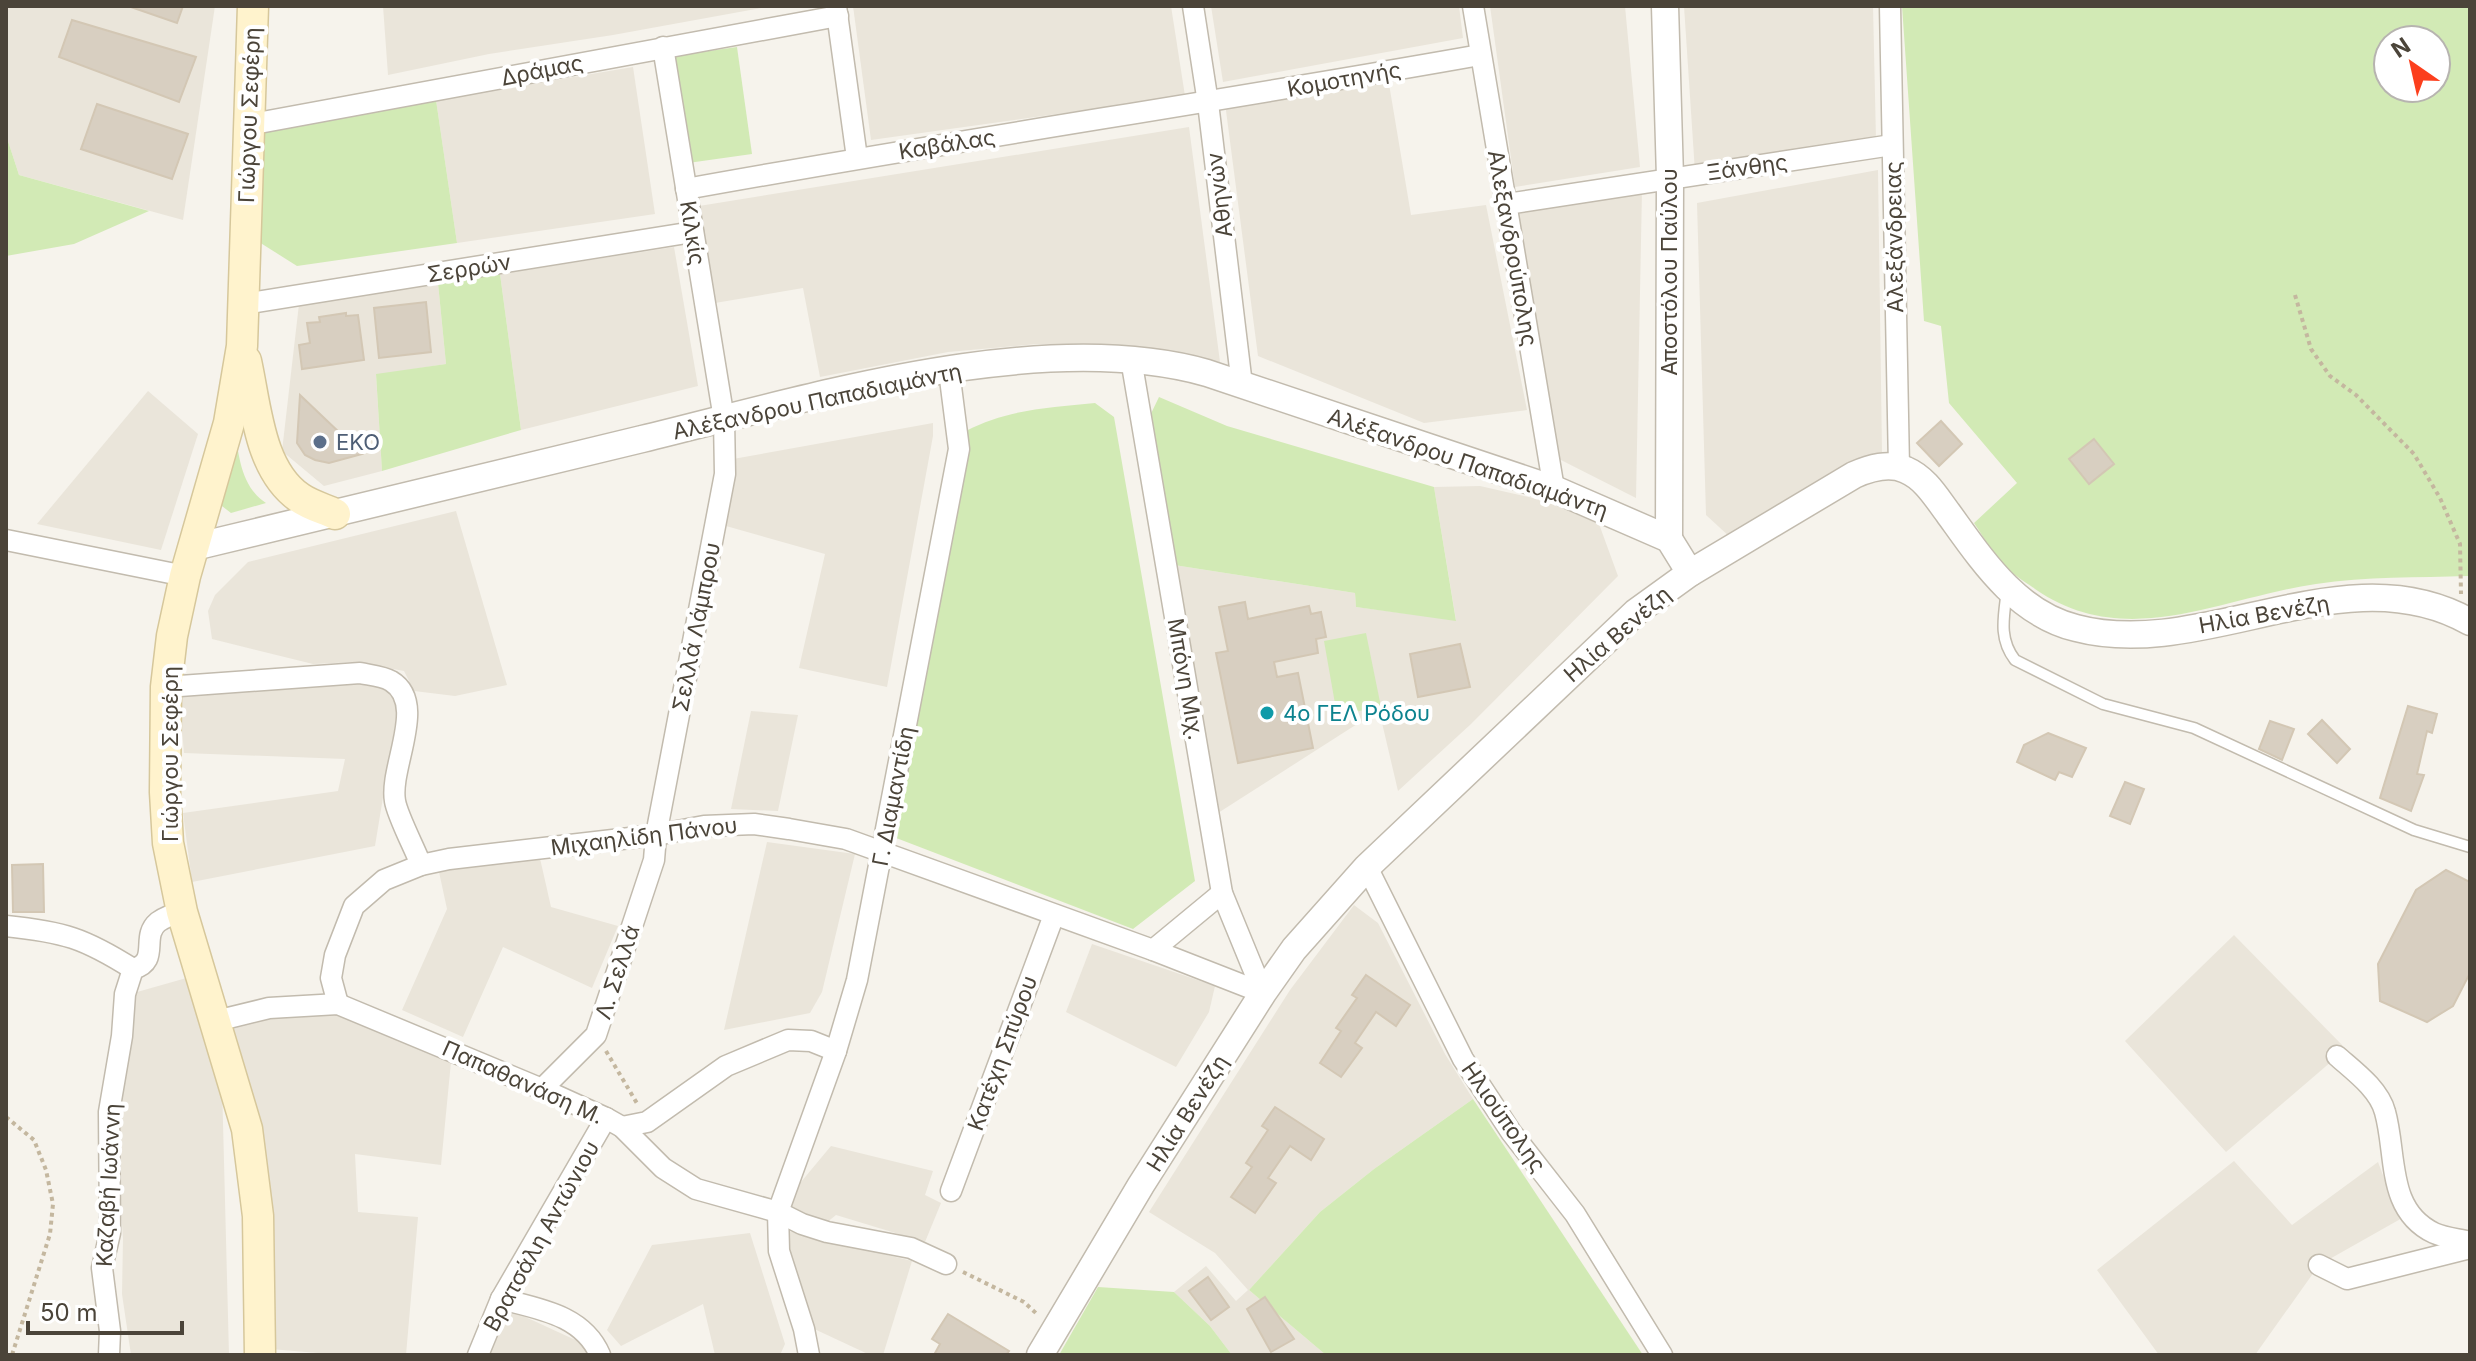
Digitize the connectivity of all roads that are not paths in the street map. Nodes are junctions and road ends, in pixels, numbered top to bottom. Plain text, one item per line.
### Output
1 (253, 6) edge
2 (1193, 6) edge
3 (1473, 6) edge
4 (1665, 6) edge
5 (1890, 6) edge
6 (837, 11) edge
7 (663, 47) junction
8 (1480, 55) junction
9 (1208, 103) junction
10 (247, 125) junction
11 (1892, 145) junction
12 (857, 158) junction
13 (1670, 178) junction
14 (686, 189) junction
15 (1507, 204) junction
16 (693, 232) junction
17 (244, 304) junction
18 (242, 346) junction
19 (1131, 359) junction
20 (949, 371) junction
21 (1242, 385) junction
22 (724, 419) junction
23 (1899, 467) junction
24 (1554, 489) junction
25 (335, 514) junction
26 (1669, 539) junction
27 (6, 540) edge
28 (194, 547) junction
29 (1690, 573) junction
30 (185, 576) junction
31 (2008, 588) junction
32 (2465, 619) edge
33 (166, 687) junction
34 (656, 835) junction
35 (2470, 847) edge
36 (882, 854) junction
37 (421, 865) junction
38 (1367, 867) junction
39 (1222, 893) junction
40 (182, 912) junction
41 (1054, 915) junction
42 (6, 926) edge
43 (1153, 950) junction
44 (133, 969) junction
45 (1263, 993) junction
46 (338, 1004) junction
47 (216, 1021) junction
48 (836, 1051) junction
49 (2337, 1056) dead end
50 (542, 1089) junction
51 (614, 1122) junction
52 (951, 1191) dead end
53 (778, 1212) junction
54 (2470, 1245) edge
55 (946, 1264) road end
56 (2319, 1265) dead end
57 (501, 1299) junction
58 (109, 1355) edge
59 (260, 1355) edge
60 (478, 1355) edge
61 (600, 1355) edge
62 (809, 1355) edge
63 (1040, 1355) edge
64 (1662, 1355) edge

1 - 10 main road, Γιώργου Σεφέρη
2 - 9 street, Αθηνών
3 - 8 street, Αλεξανδρούπολης
4 - 13 street, Αποστόλου Παύλου
5 - 11 street, Αλεξάνδρειας
6 - 7 street, Δράμας
6 - 12 street
7 - 10 street, Δράμας
7 - 14 street, Κιλκίς
8 - 9 street, Κομοτηνής
8 - 15 street, Αλεξανδρούπολης
9 - 12 street, Καβάλας
9 - 21 street, Αθηνών
10 - 17 main road, Γιώργου Σεφέρη
11 - 13 street, Ξάνθης
11 - 23 street, Αλεξάνδρειας
12 - 14 street, Καβάλας
13 - 15 street, Ξάνθης
13 - 26 street, Αποστόλου Παύλου
14 - 16 street, Κιλκίς
15 - 24 street, Αλεξανδρούπολης
16 - 17 street, Σερρών
16 - 22 street, Κιλκίς
17 - 18 main road, Γιώργου Σεφέρη
18 - 25 main road
18 - 28 main road, Γιώργου Σεφέρη
19 - 20 street, Αλέξανδρου Παπαδιαμάντη
19 - 21 street, Αλέξανδρου Παπαδιαμάντη
19 - 39 street, Μπόνη Μιχ.
20 - 22 street, Αλέξανδρου Παπαδιαμάντη
20 - 36 street, Γ. Διαμαντίδη
21 - 24 street, Αλέξανδρου Παπαδιαμάντη
22 - 25 street, Αλέξανδρου Παπαδιαμάντη
22 - 34 street, Σελλά Λάμπρου
23 - 29 street, Ηλία Βενέζη
23 - 31 street, Ηλία Βενέζη
24 - 26 street, Αλέξανδρου Παπαδιαμάντη
25 - 28 street, Αλέξανδρου Παπαδιαμάντη
26 - 29 street
27 - 30 street
28 - 30 main road, Γιώργου Σεφέρη
29 - 38 street, Ηλία Βενέζη
30 - 33 main road, Γιώργου Σεφέρη
31 - 32 street, Ηλία Βενέζη
31 - 35 lane
33 - 37 street
33 - 40 main road, Γιώργου Σεφέρη
34 - 36 street, Μιχαηλίδη Πάνου
34 - 37 street, Μιχαηλίδη Πάνου
34 - 50 street, Λ. Σελλά
36 - 41 street, Μιχαηλίδη Πάνου
36 - 48 street, Γ. Διαμαντίδη
37 - 46 street, Μιχαηλίδη Πάνου
38 - 45 street, Ηλία Βενέζη
38 - 64 street, Ηλιούπολης
39 - 43 street
39 - 45 street, Μπόνη Μιχ.
40 - 44 street, Καζαβή Ιωάννη
40 - 47 main road, Γιώργου Σεφέρη
41 - 43 street, Μιχαηλίδη Πάνου
41 - 52 street, Κατέχη Σπύρου
42 - 44 street
43 - 45 street, Μιχαηλίδη Πάνου
44 - 58 street, Καζαβή Ιωάννη
45 - 63 street, Ηλία Βενέζη
46 - 47 street, Παπαθανάση Μ.
46 - 50 street, Παπαθανάση Μ.
47 - 59 main road, Γιώργου Σεφέρη
48 - 51 street
48 - 53 street, Γ. Διαμαντίδη
49 - 54 street
50 - 51 street, Παπαθανάση Μ.
51 - 53 street, Παπαθανάση Μ.
51 - 57 street, Βρατσάλη Αντώνιου
53 - 55 street, Παπαθανάση Μ.
53 - 62 street
54 - 56 street
57 - 60 street, Βρατσάλη Αντώνιου
57 - 61 street

